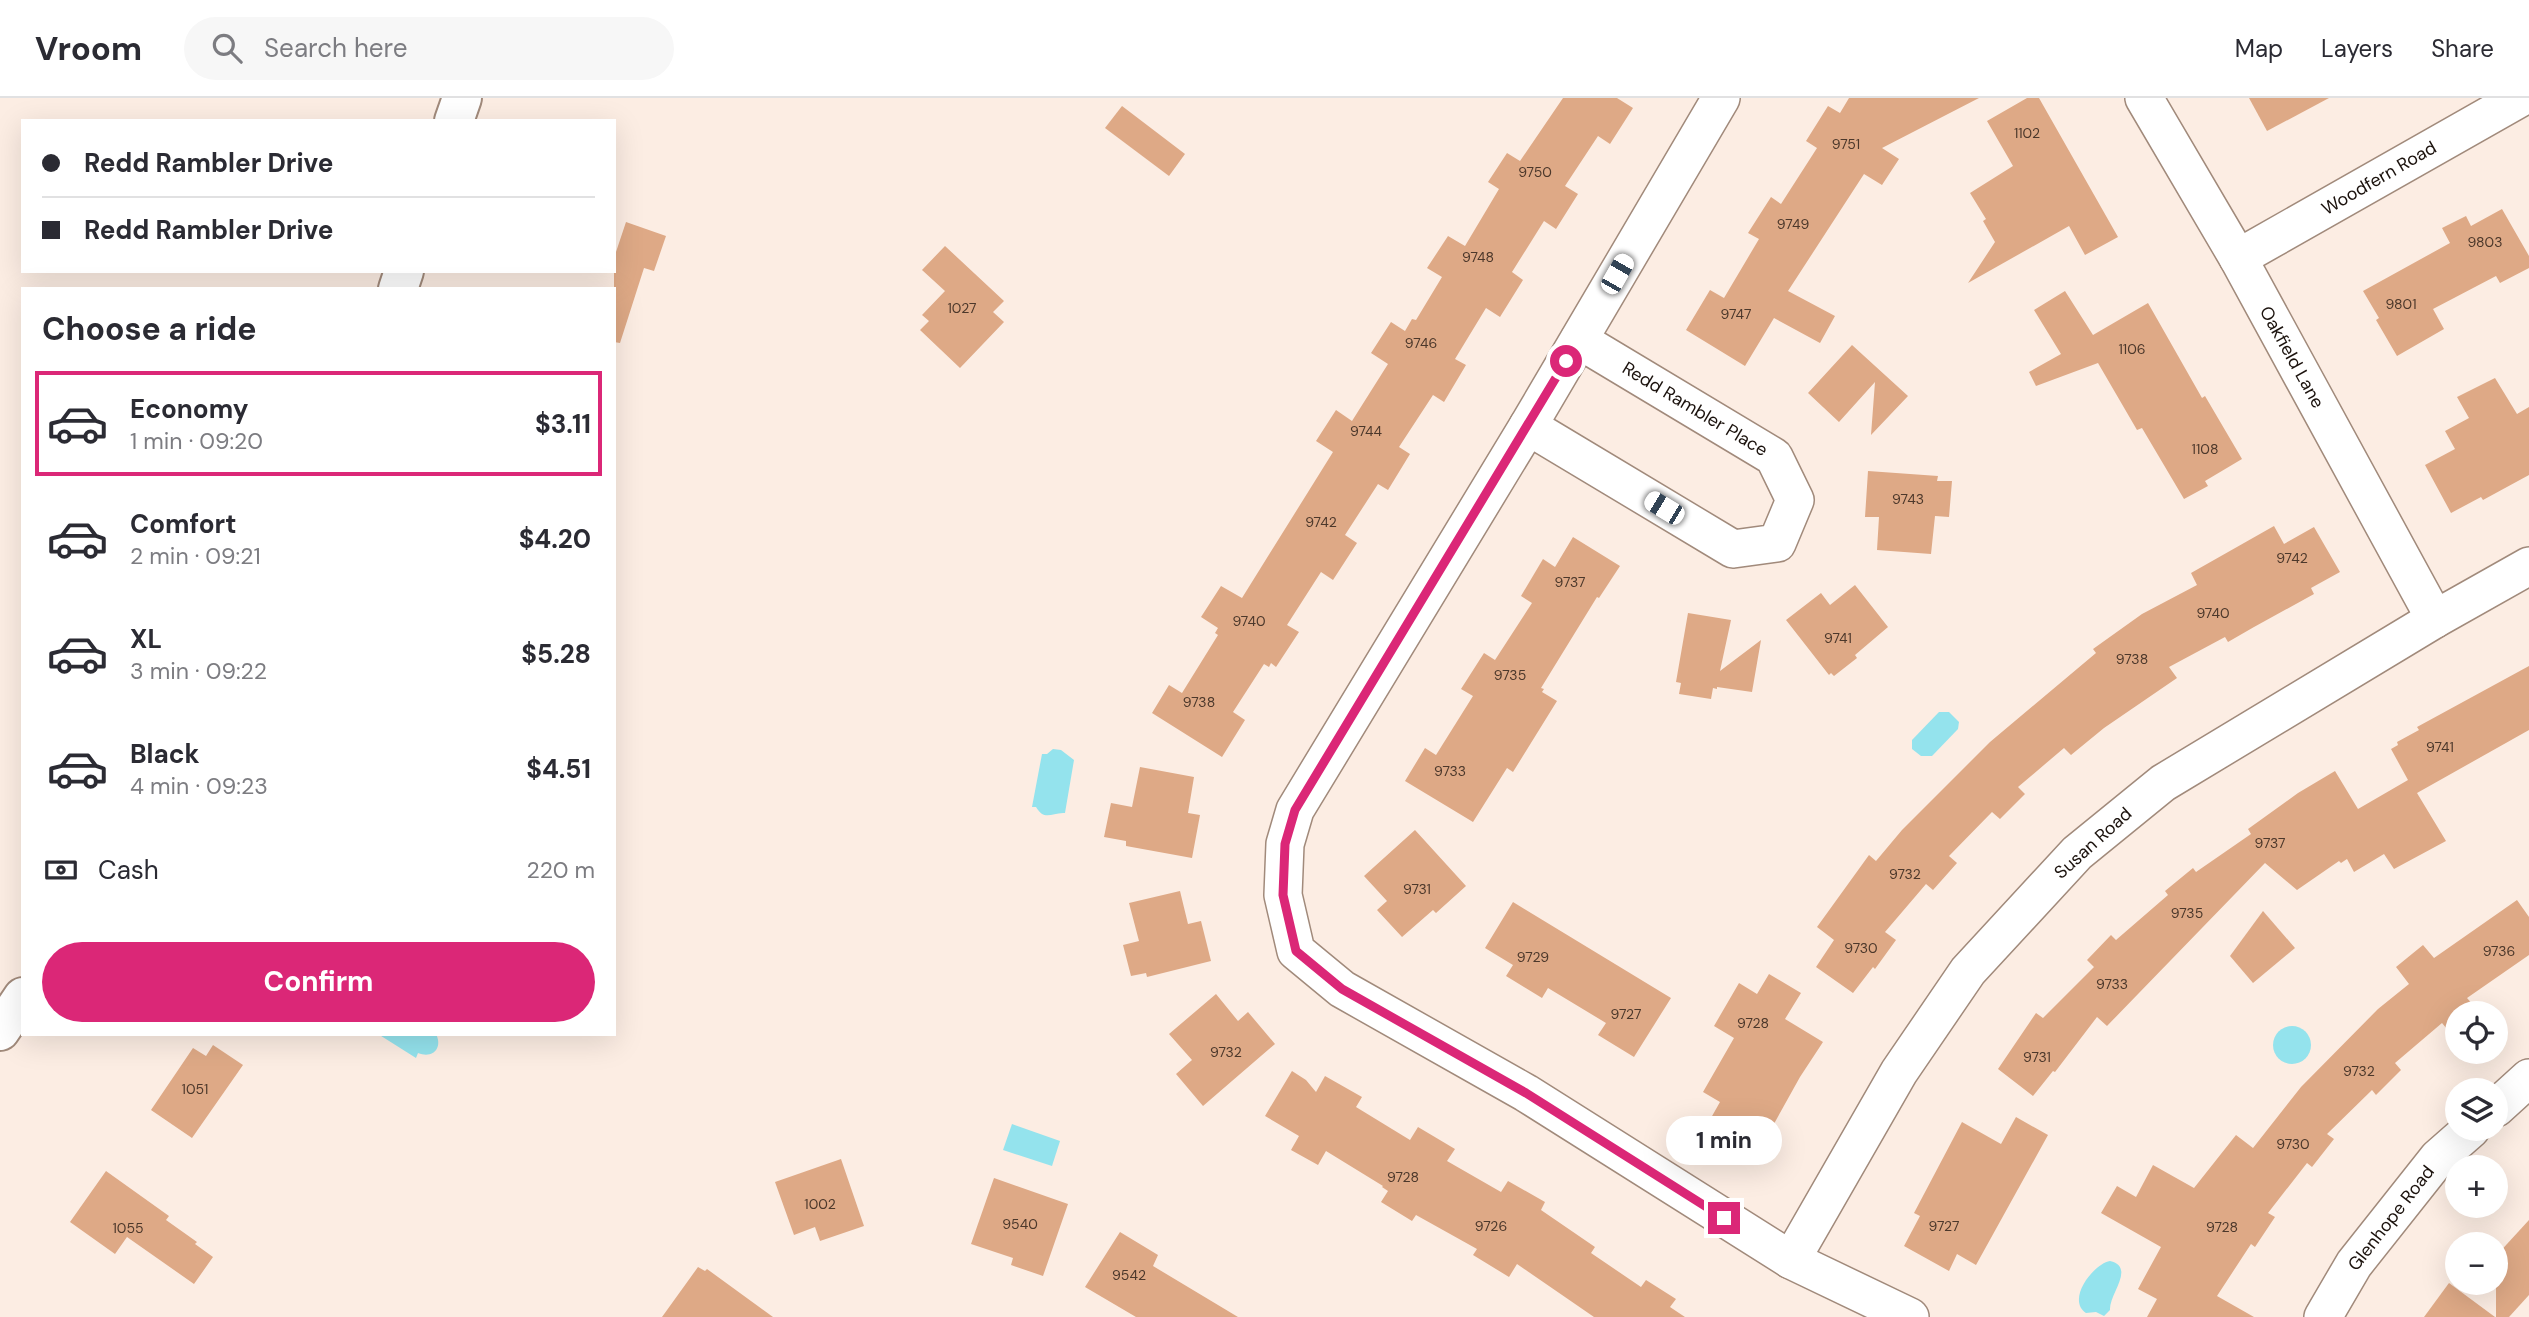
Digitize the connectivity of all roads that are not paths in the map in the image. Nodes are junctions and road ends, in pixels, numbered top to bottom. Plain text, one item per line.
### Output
1 (462, 98) edge
2 (1721, 98) edge
3 (2144, 98) edge
4 (2520, 98) edge
5 (455, 119) edge
6 (2238, 258) junction
7 (1578, 340) junction
8 (1528, 426) junction
9 (2529, 566) edge
10 (2435, 619) junction
11 (21, 1000) edge
12 (0, 1031) edge
13 (2529, 1079) edge
14 (2508, 1097) edge
15 (2457, 1141) edge
16 (1791, 1260) junction
17 (1910, 1317) edge
18 (2323, 1317) edge

1 - 5 main road
2 - 7 street
3 - 6 street, Oakfield Lane
4 - 6 street, Woodfern Road
6 - 10 street, Oakfield Lane
7 - 8 street
7 - 8 street, Redd Rambler Place
8 - 16 street
9 - 10 street, Susan Road
10 - 16 street, Susan Road
11 - 12 main road
13 - 14 street
15 - 18 street, Glenhope Road
16 - 17 street

